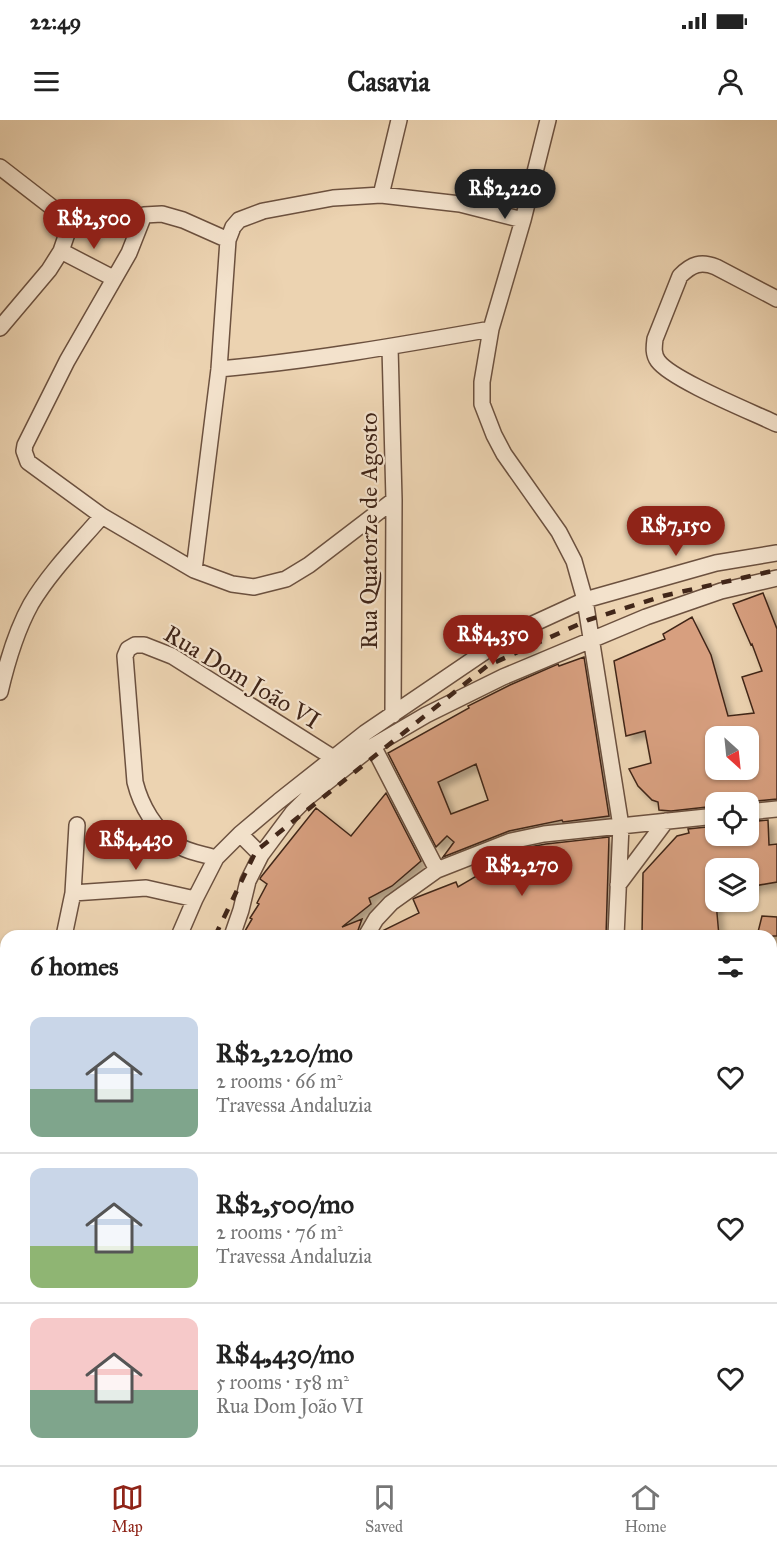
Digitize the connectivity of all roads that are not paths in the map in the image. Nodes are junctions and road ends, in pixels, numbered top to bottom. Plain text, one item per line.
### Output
1 (399, 120) edge
2 (548, 120) edge
3 (0, 166) edge
4 (381, 195) junction
5 (144, 215) junction
6 (523, 220) junction
7 (71, 222) junction
8 (228, 240) junction
9 (61, 251) junction
10 (114, 278) junction
11 (777, 299) edge
12 (0, 328) edge
13 (491, 329) junction
14 (390, 347) junction
15 (219, 369) junction
16 (777, 424) edge
17 (394, 500) junction
18 (102, 516) junction
19 (777, 554) edge
20 (194, 570) junction
21 (777, 578) edge
22 (585, 600) junction
23 (592, 640) junction
24 (0, 692) edge
25 (393, 715) junction
26 (373, 746) junction
27 (332, 757) junction
28 (777, 809) edge
29 (759, 811) edge
30 (705, 817) edge
31 (666, 821) junction
32 (76, 825) dead end
33 (621, 826) junction
34 (240, 834) junction
35 (261, 855) junction
36 (216, 858) junction
37 (437, 870) junction
38 (618, 885) junction
39 (74, 893) junction
40 (195, 899) junction
41 (65, 930) edge
42 (182, 930) edge
43 (234, 930) edge
44 (370, 930) edge
45 (616, 930) edge

1 - 4 street
2 - 6 street
3 - 7 street
4 - 6 street
4 - 8 street
5 - 7 street
5 - 8 street
5 - 10 street
6 - 13 street
7 - 9 street
8 - 15 street
9 - 10 street
9 - 12 street
10 - 18 street
11 - 16 street
13 - 14 street
13 - 22 street
14 - 15 street
14 - 17 street, Rua Quatorze de Agosto
15 - 20 street
17 - 20 street
17 - 25 street, Rua Quatorze de Agosto
18 - 20 street
18 - 24 street
19 - 22 street
21 - 23 street
22 - 23 street
22 - 25 street
23 - 26 street
23 - 33 street
25 - 27 street
26 - 35 street
26 - 37 street
27 - 34 street
27 - 36 street, Rua Dom João VI
28 - 29 street
30 - 31 street
31 - 33 street
31 - 38 street
32 - 39 street
33 - 37 street
33 - 38 street
34 - 35 street
34 - 36 street
35 - 43 street
36 - 40 street
37 - 44 street
38 - 45 street
39 - 40 street
39 - 41 street
40 - 42 street

